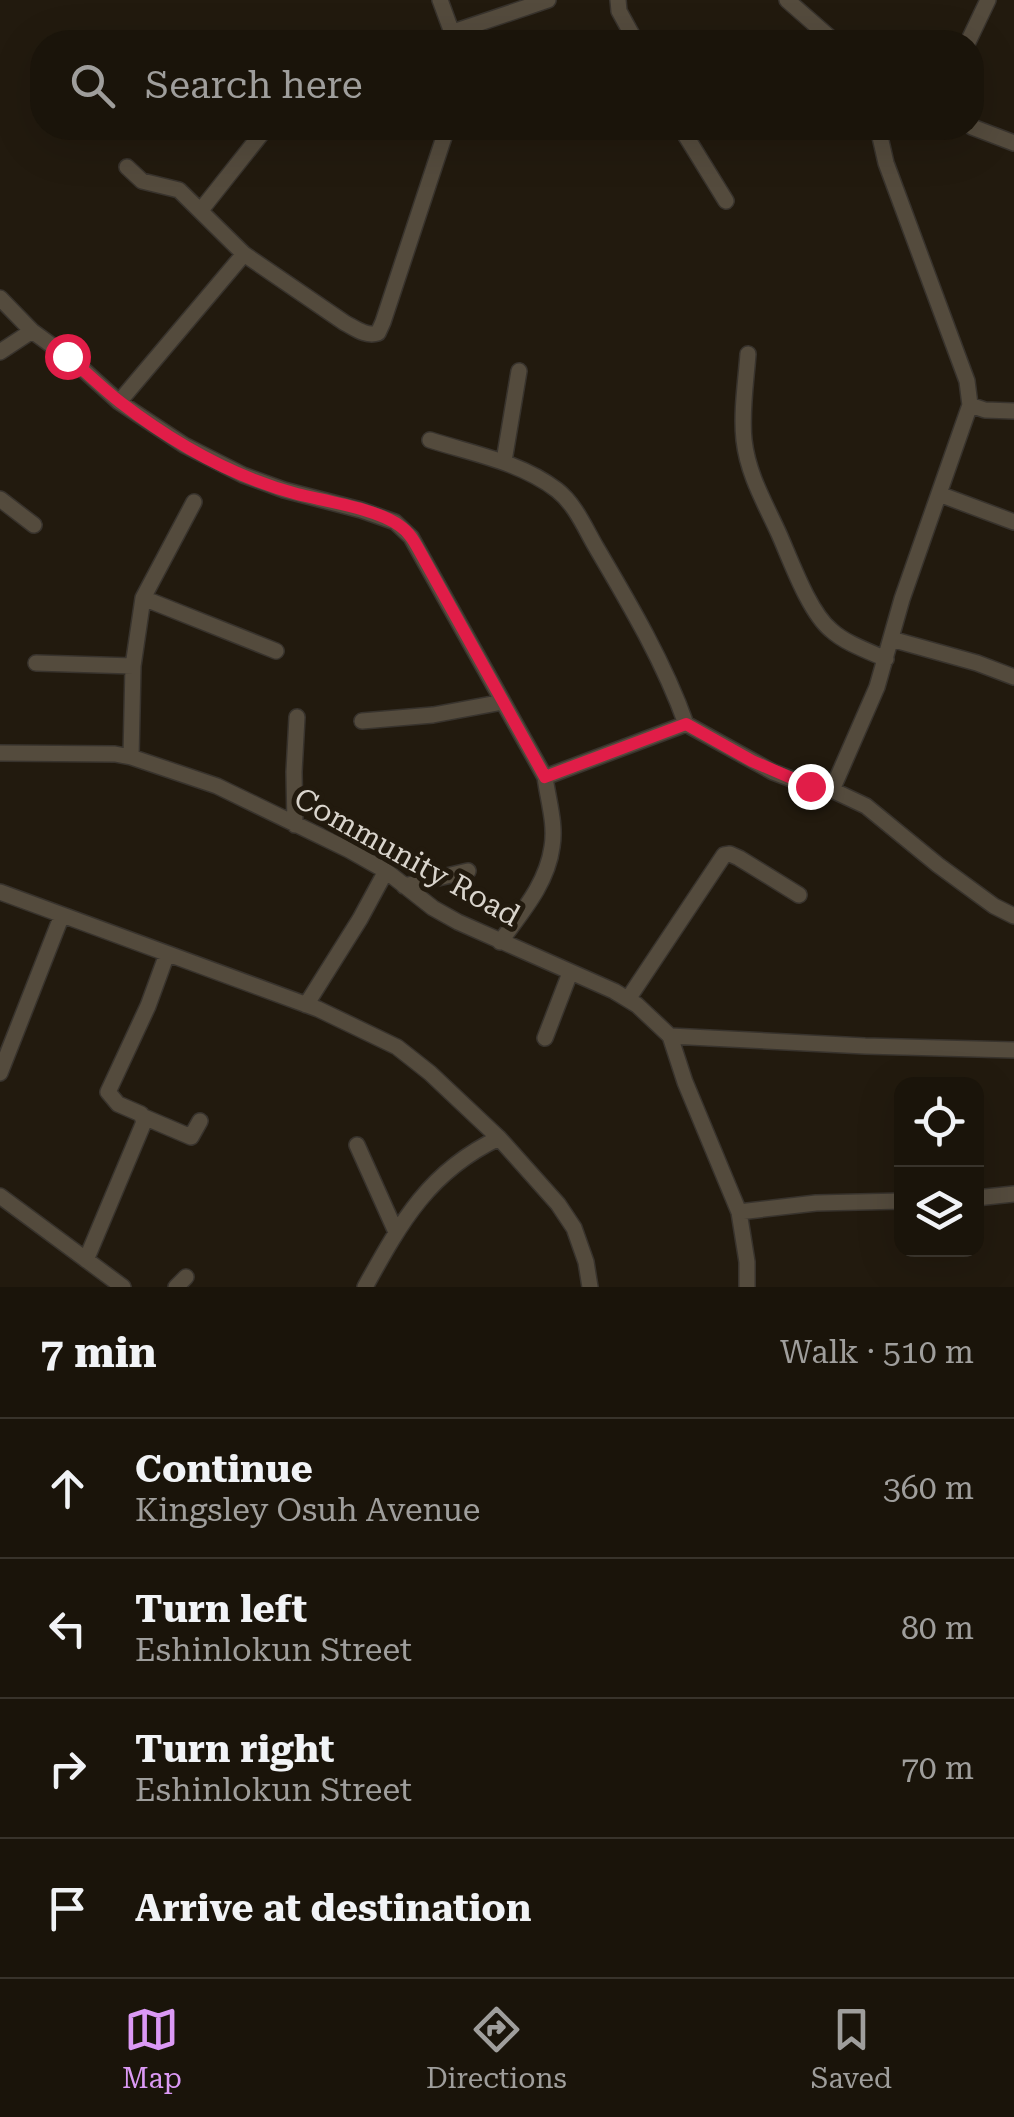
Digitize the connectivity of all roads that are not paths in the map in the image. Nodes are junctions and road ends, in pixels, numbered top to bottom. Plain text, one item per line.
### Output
1 (440, 0) edge
2 (548, 0) edge
3 (618, 0) edge
4 (787, 0) edge
5 (988, 0) edge
6 (451, 30) edge
7 (474, 30) edge
8 (629, 30) edge
9 (821, 30) edge
10 (974, 30) edge
11 (984, 132) edge
12 (256, 140) edge
13 (444, 140) edge
14 (688, 140) edge
15 (881, 140) edge
16 (1014, 143) edge
17 (127, 166) dead end
18 (726, 201) dead end
19 (200, 210) junction
20 (244, 254) junction
21 (0, 298) edge
22 (32, 331) junction
23 (0, 352) edge
24 (748, 354) dead end
25 (519, 372) dead end
26 (119, 402) junction
27 (970, 405) junction
28 (1014, 411) edge
29 (430, 440) dead end
30 (504, 461) junction
31 (939, 494) junction
32 (0, 500) edge
33 (194, 502) dead end
34 (1014, 522) edge
35 (34, 525) dead end
36 (143, 598) junction
37 (891, 639) junction
38 (276, 651) dead end
39 (886, 659) junction
40 (36, 662) dead end
41 (133, 666) junction
42 (1014, 676) edge
43 (503, 702) junction
44 (297, 717) dead end
45 (362, 721) dead end
46 (686, 724) junction
47 (0, 752) edge
48 (130, 757) junction
49 (545, 777) junction
50 (832, 790) junction
51 (296, 825) junction
52 (468, 871) dead end
53 (386, 872) junction
54 (404, 886) junction
55 (0, 892) edge
56 (799, 896) dead end
57 (62, 915) junction
58 (1014, 916) edge
59 (500, 942) junction
60 (168, 954) junction
61 (570, 973) junction
62 (628, 999) junction
63 (306, 1005) junction
64 (670, 1036) junction
65 (545, 1038) dead end
66 (1014, 1050) edge
67 (0, 1073) edge
68 (144, 1118) junction
69 (200, 1121) dead end
70 (499, 1138) junction
71 (357, 1145) dead end
72 (1014, 1194) edge
73 (0, 1196) edge
74 (984, 1197) edge
75 (894, 1201) edge
76 (739, 1212) junction
77 (396, 1232) junction
78 (86, 1260) junction
79 (123, 1287) edge
80 (365, 1287) edge
81 (590, 1287) edge
82 (747, 1287) edge

1 - 6 street
2 - 7 street
3 - 8 street
4 - 9 street
5 - 10 street
11 - 16 street
12 - 19 street
13 - 20 street
14 - 18 street
15 - 27 street
17 - 19 street
19 - 20 street
20 - 26 street
21 - 22 street
22 - 23 street
22 - 26 street
24 - 39 street
25 - 30 street
26 - 43 street
27 - 28 street
27 - 31 street
29 - 30 street
30 - 46 street
31 - 34 street
31 - 37 street
32 - 35 street
33 - 36 street
36 - 38 street
36 - 41 street
37 - 39 street
37 - 42 street
39 - 50 street
40 - 41 street
41 - 48 street
43 - 45 street
43 - 49 street
44 - 51 street
46 - 49 street
46 - 50 street
47 - 48 street, Community Road
48 - 51 street, Community Road
49 - 59 street
50 - 58 street
51 - 53 street, Community Road
52 - 54 street
53 - 54 street, Community Road
53 - 63 street
54 - 59 street, Community Road
55 - 57 street
56 - 62 street
57 - 60 street
57 - 67 street
59 - 61 street, Community Road
60 - 63 street
60 - 68 street
61 - 62 street, Community Road
61 - 65 street
62 - 64 street, Community Road
63 - 70 street
64 - 66 street
64 - 76 street
68 - 69 street
68 - 78 street
70 - 77 street
70 - 81 street
71 - 77 street
72 - 74 street
73 - 78 street
75 - 76 street
76 - 82 street
77 - 80 street
78 - 79 street

